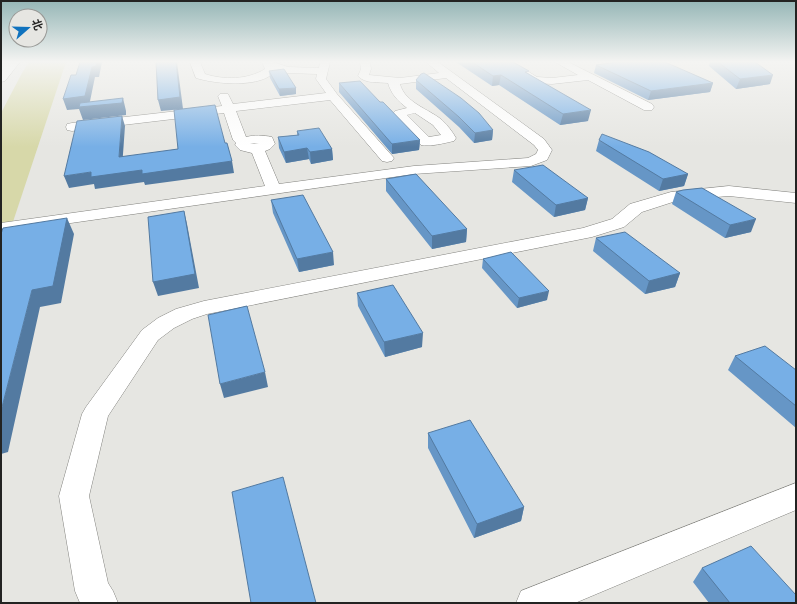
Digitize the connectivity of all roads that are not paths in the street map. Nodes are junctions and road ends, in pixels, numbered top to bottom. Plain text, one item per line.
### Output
1 (222, 90) edge
2 (258, 90) edge
3 (329, 90) edge
4 (395, 90) edge
5 (469, 90) edge
6 (615, 90) edge
7 (333, 96) junction
8 (265, 104) junction
9 (648, 107) dead end
10 (229, 108) junction
11 (417, 109) dead end
12 (72, 127) dead end
13 (387, 158) dead end
14 (274, 190) junction
15 (796, 198) edge
16 (1, 228) edge
17 (796, 496) edge
18 (101, 603) edge
19 (534, 603) edge

1 - 10 street
2 - 8 street
3 - 7 street
4 - 11 street
5 - 14 street
6 - 9 street
7 - 8 street
7 - 13 street
8 - 10 street
10 - 12 street
10 - 14 street
14 - 16 street
15 - 18 street
17 - 19 street

